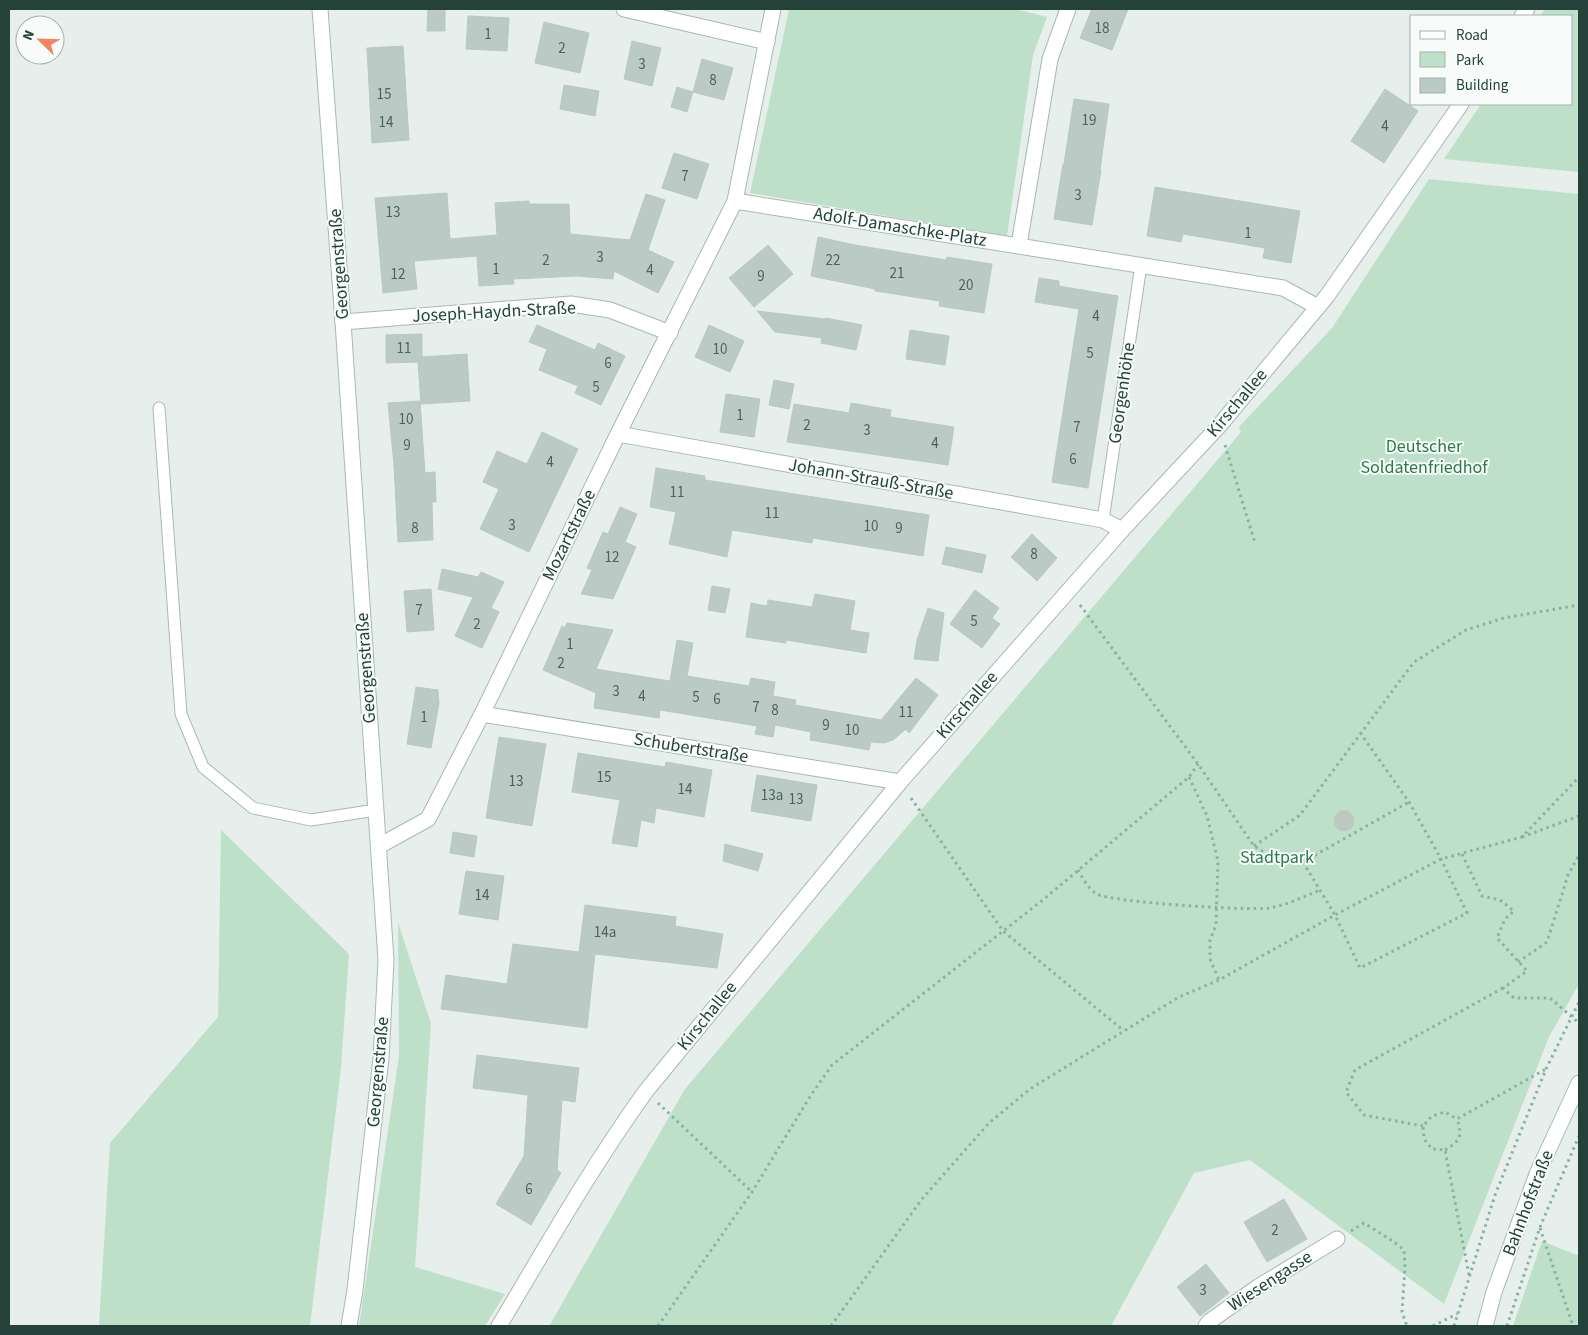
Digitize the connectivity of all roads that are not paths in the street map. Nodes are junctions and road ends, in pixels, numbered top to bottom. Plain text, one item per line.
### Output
1 (320, 9) edge
2 (624, 9) edge
3 (773, 9) edge
4 (1068, 9) edge
5 (767, 42) junction
6 (1460, 105) edge
7 (735, 201) junction
8 (1019, 246) junction
9 (1140, 265) junction
10 (1318, 307) junction
11 (344, 322) junction
12 (670, 332) junction
13 (160, 408) dead end
14 (618, 434) junction
15 (1103, 520) junction
16 (1122, 530) junction
17 (482, 714) junction
18 (900, 782) junction
19 (376, 810) junction
20 (379, 846) junction
21 (1579, 1083) edge
22 (1337, 1239) road end
23 (349, 1326) edge
24 (499, 1326) edge
25 (1206, 1326) edge
26 (1485, 1326) edge

1 - 11 street, Georgenstraße
2 - 5 street
3 - 5 street
4 - 8 street
5 - 7 street
6 - 10 street, Kirschallee
7 - 8 street, Adolf-Damaschke-Platz
7 - 12 street, Mozartstraße
8 - 9 street
9 - 10 street
9 - 15 lane, Georgenhöhe
10 - 16 street, Kirschallee
11 - 12 street, Joseph-Haydn-Straße
11 - 19 street, Georgenstraße
12 - 14 street, Mozartstraße
13 - 19 lane
14 - 15 street, Johann-Strauß-Straße
14 - 17 street, Mozartstraße
15 - 16 street, Johann-Strauß-Straße
16 - 18 street, Kirschallee
17 - 18 street, Schubertstraße
17 - 20 street, Mozartstraße
18 - 24 street, Kirschallee
19 - 20 street, Georgenstraße
20 - 23 street, Georgenstraße
21 - 26 street, Bahnhofstraße
22 - 25 street, Wiesengasse

